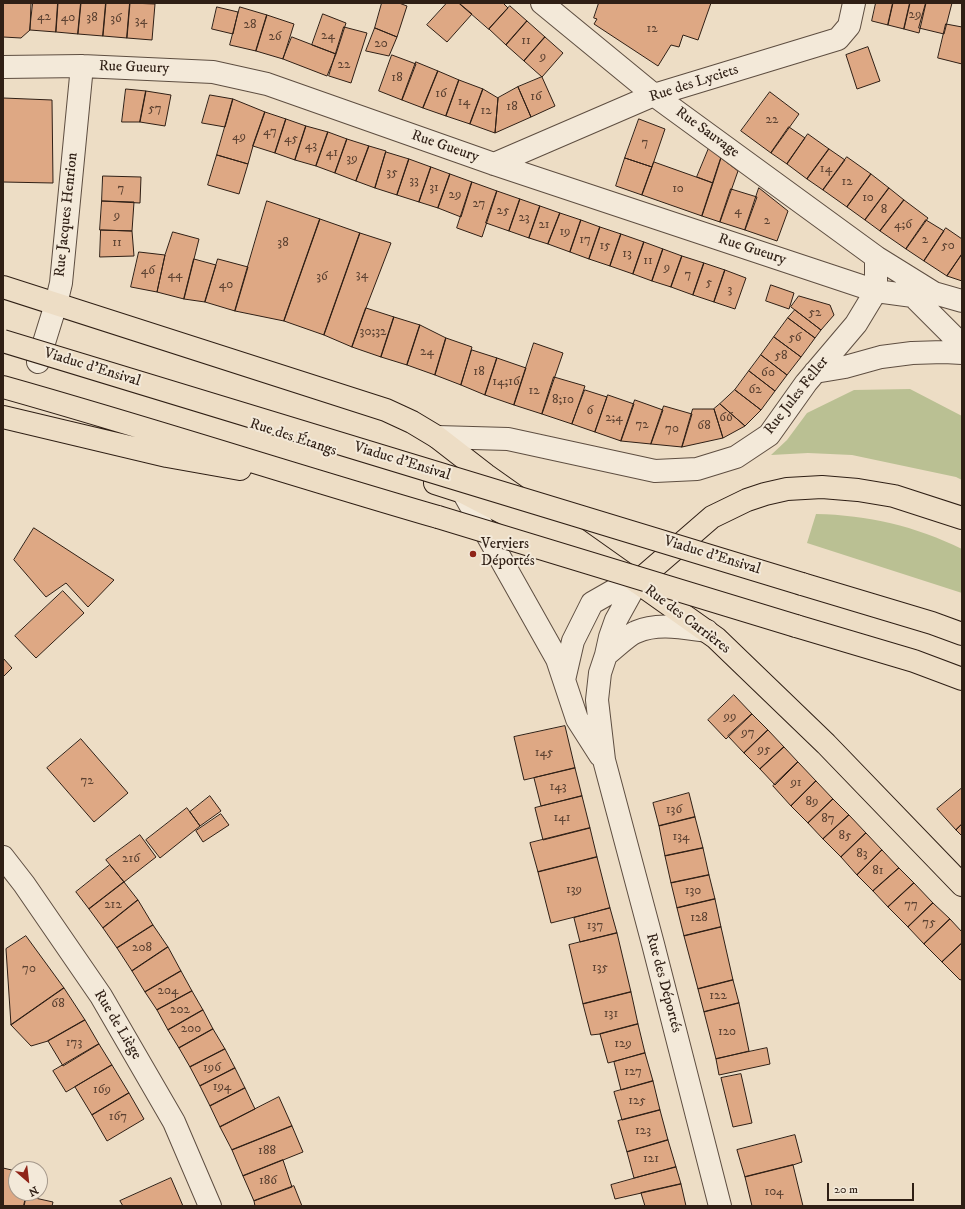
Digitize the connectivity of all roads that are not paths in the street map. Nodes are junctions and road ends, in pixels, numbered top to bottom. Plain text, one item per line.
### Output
1 (542, 3) edge
2 (854, 3) edge
3 (82, 66) junction
4 (3, 67) edge
5 (654, 95) junction
6 (494, 164) junction
7 (876, 257) junction
8 (3, 287) edge
9 (876, 291) junction
10 (934, 293) junction
11 (913, 296) junction
12 (962, 301) edge
13 (56, 304) junction
14 (3, 341) edge
15 (962, 342) edge
16 (3, 352) edge
17 (962, 353) edge
18 (38, 362) junction
19 (815, 372) junction
20 (3, 387) edge
21 (3, 417) edge
22 (437, 437) junction
23 (330, 486) junction
24 (463, 492) junction
25 (962, 518) edge
26 (637, 582) junction
27 (707, 631) junction
28 (962, 634) edge
29 (606, 654) junction
30 (962, 679) edge
31 (564, 680) junction
32 (604, 760) junction
33 (3, 857) edge
34 (962, 885) edge
35 (210, 1206) edge
36 (720, 1206) edge

1 - 5 street, Rue Sauvage
2 - 5 street, Rue des Lyciets
3 - 4 street, Rue Gueury
3 - 6 street, Rue Gueury
3 - 13 street, Rue Jacques Henrion
5 - 6 street, Rue des Lyciets
5 - 7 street, Rue Sauvage
6 - 9 street, Rue Gueury
7 - 9 street
7 - 10 street, Rue Sauvage
8 - 13 main road
9 - 11 street
9 - 19 street, Rue Jules Feller
10 - 11 street
10 - 12 street
11 - 15 street
13 - 18 street, Rue Jacques Henrion
13 - 22 main road
14 - 28 main road, Viaduc d’Ensival, bridge
16 - 18 main road, Rue des Étangs
17 - 19 street
18 - 24 main road, Rue des Étangs
19 - 22 street, Rue Jules Feller
20 - 23 main road
21 - 23 main road
22 - 26 main road, Rue des Carrières
23 - 30 main road, bridge
24 - 26 main road, Rue des Étangs
24 - 31 street, Rue des Déportés
25 - 26 main road
26 - 27 main road, Rue des Carrières
26 - 29 street, Rue des Déportés
26 - 31 street
27 - 29 street
27 - 34 main road, Rue des Carrières
29 - 32 street, Rue des Déportés
31 - 32 street, Rue des Déportés
32 - 36 street, Rue des Déportés
33 - 35 street, Rue de Liège

